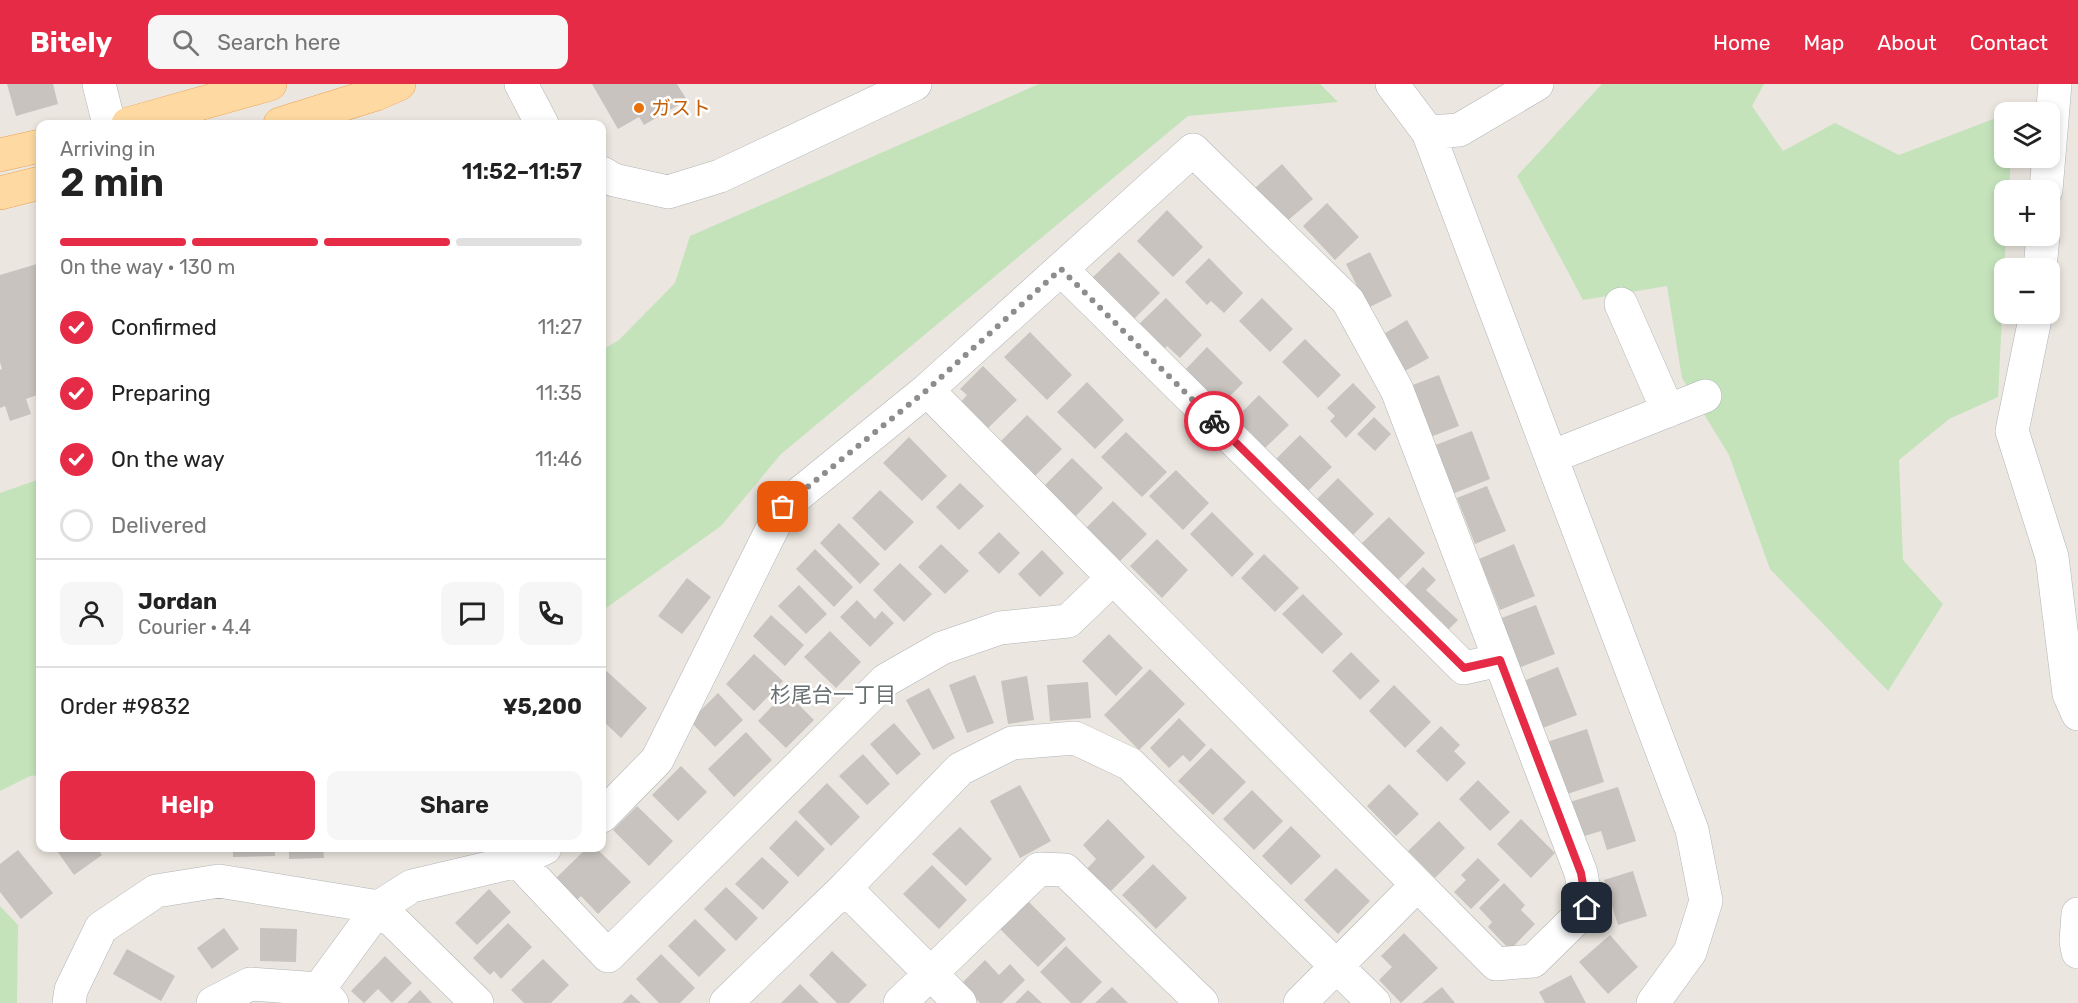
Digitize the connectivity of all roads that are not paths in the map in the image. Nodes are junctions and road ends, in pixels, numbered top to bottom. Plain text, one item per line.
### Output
1 (99, 84) edge
2 (270, 84) edge
3 (399, 84) edge
4 (521, 84) edge
5 (915, 84) edge
6 (1392, 84) edge
7 (1537, 84) edge
8 (2055, 84) edge
9 (108, 120) edge
10 (142, 120) edge
11 (293, 120) edge
12 (541, 120) edge
13 (1428, 132) junction
14 (36, 147) edge
15 (0, 155) edge
16 (606, 175) edge
17 (2047, 180) edge
18 (36, 184) edge
19 (0, 193) edge
20 (1061, 269) junction
21 (1621, 304) dead end
22 (2036, 324) edge
23 (927, 390) junction
24 (1705, 396) dead end
25 (1668, 411) junction
26 (1551, 457) junction
27 (1113, 578) junction
28 (1500, 660) junction
29 (2078, 714) edge
30 (606, 812) edge
31 (532, 854) edge
32 (1417, 885) junction
33 (845, 888) junction
34 (379, 907) junction
35 (2078, 914) edge
36 (2078, 952) edge
37 (1336, 967) junction
38 (930, 973) junction
39 (326, 996) edge
40 (69, 1003) edge
41 (213, 1003) edge
42 (477, 1003) edge
43 (726, 1003) edge
44 (900, 1003) edge
45 (960, 1003) edge
46 (1202, 1003) edge
47 (1300, 1003) edge
48 (1374, 1003) edge
49 (1653, 1003) edge

1 - 9 street
2 - 10 main road
3 - 11 main road
4 - 12 street
5 - 16 street
6 - 13 street
7 - 13 street
8 - 17 street
13 - 26 street
14 - 15 main road
18 - 19 main road
20 - 23 street
20 - 28 street
20 - 28 street
21 - 25 street
22 - 29 street
23 - 27 street
23 - 30 street
24 - 25 street
25 - 26 street
26 - 49 street
27 - 31 street
27 - 32 street
28 - 32 street
31 - 34 street
32 - 37 street
33 - 37 street
33 - 38 street
33 - 43 street
34 - 39 street
34 - 40 street
34 - 42 street
35 - 36 street
37 - 47 street
37 - 48 street
38 - 44 street
38 - 45 street
38 - 46 street
39 - 41 street

